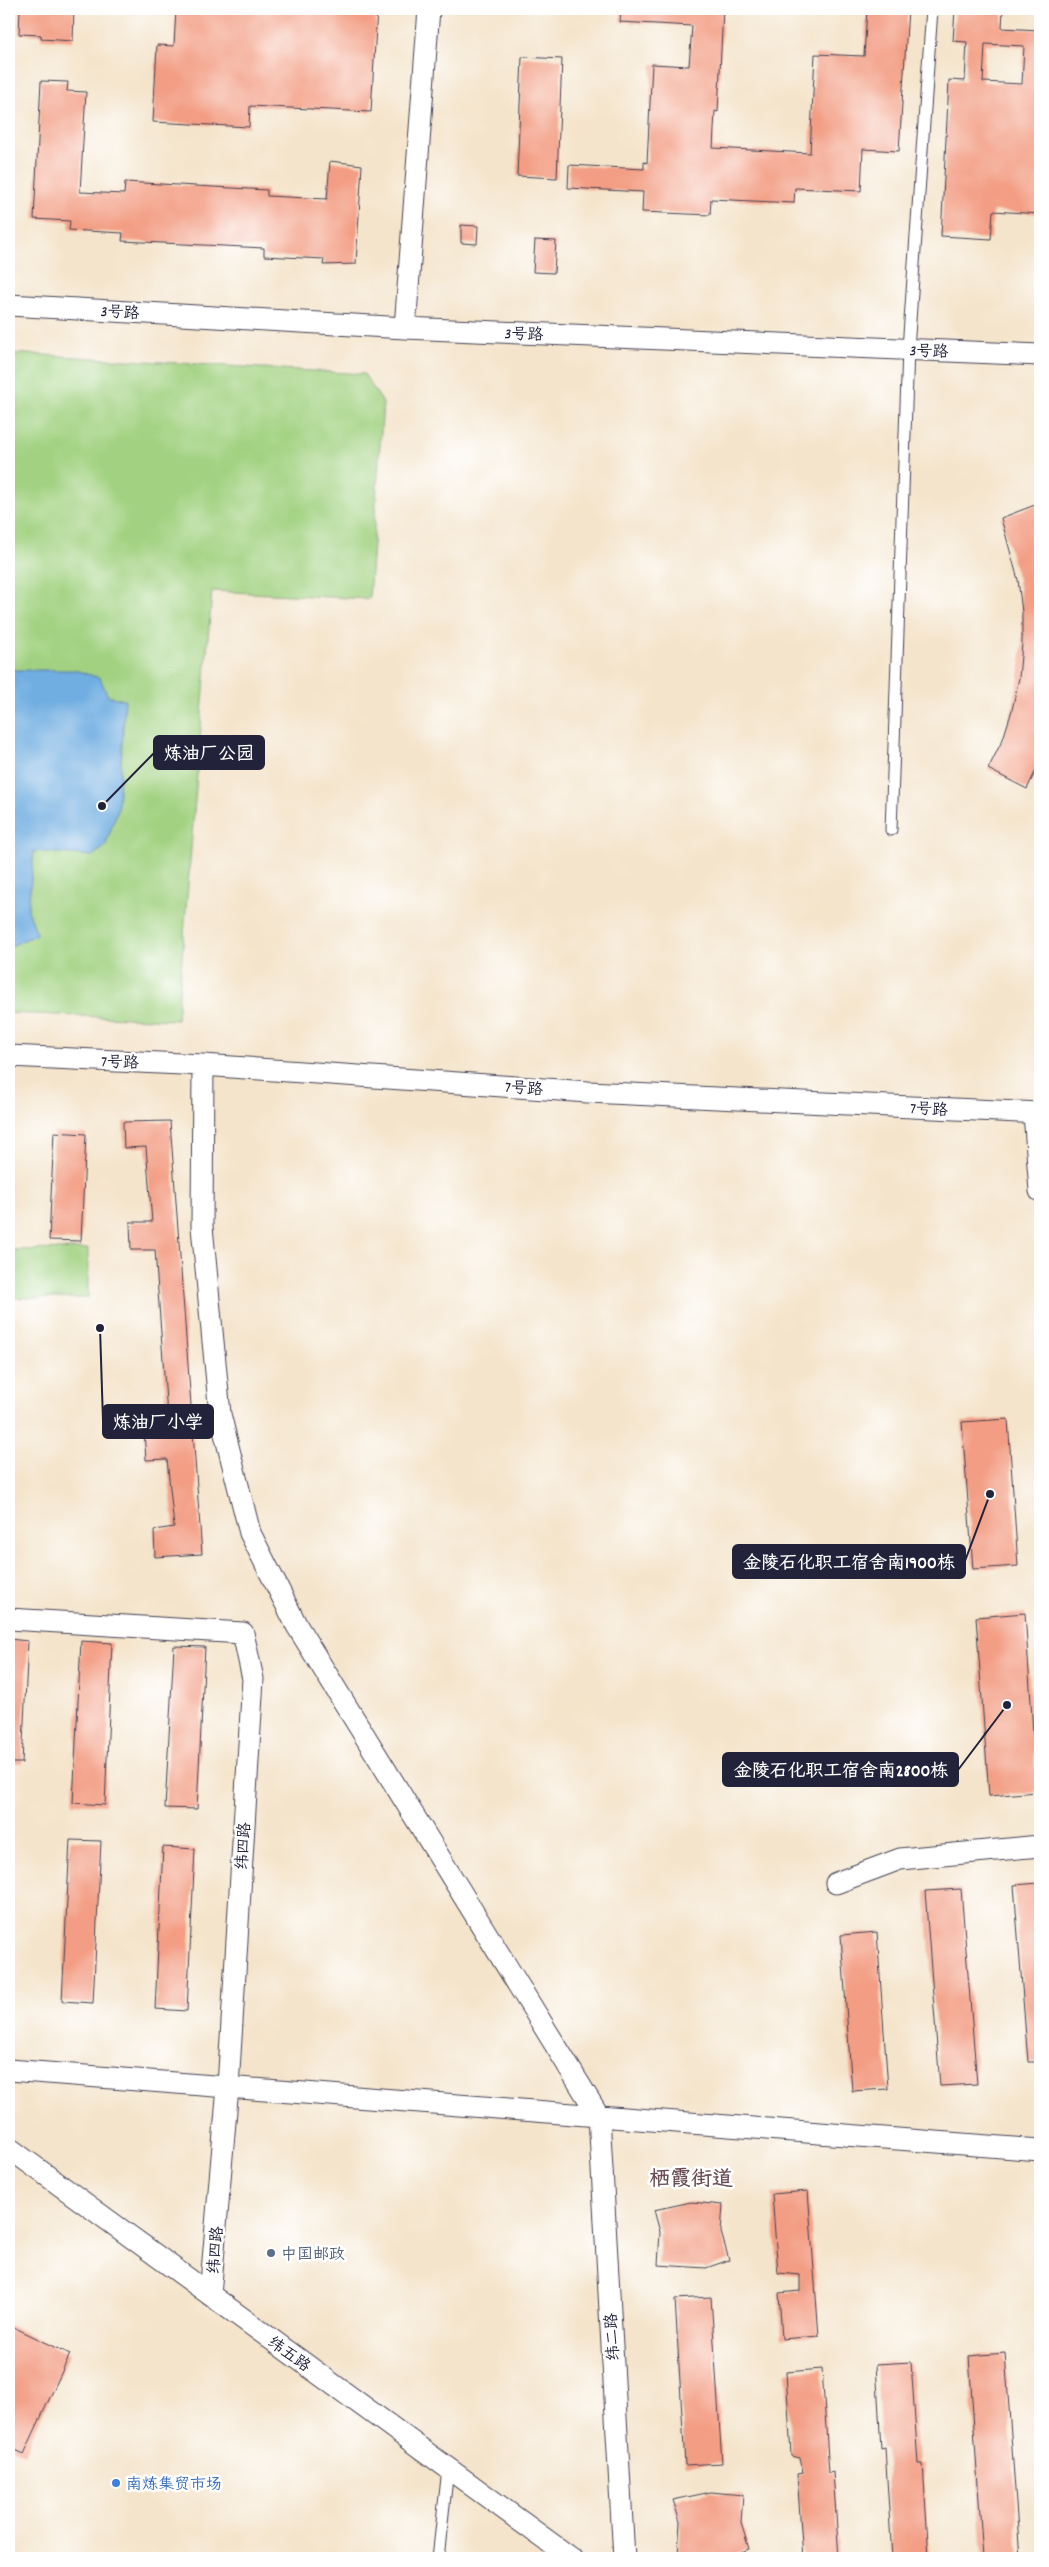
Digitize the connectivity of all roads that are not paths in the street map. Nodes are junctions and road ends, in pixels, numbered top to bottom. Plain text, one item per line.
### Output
1 (429, 9) edge
2 (932, 9) edge
3 (9, 305) edge
4 (405, 328) junction
5 (908, 349) junction
6 (1040, 355) edge
7 (891, 830) dead end
8 (9, 1056) edge
9 (203, 1065) junction
10 (1037, 1113) edge
11 (1040, 1191) edge
12 (9, 1619) edge
13 (1040, 1846) edge
14 (836, 1883) dead end
15 (9, 2070) edge
16 (228, 2087) junction
17 (599, 2116) junction
18 (9, 2148) edge
19 (1040, 2150) edge
20 (210, 2295) junction
21 (448, 2469) junction
22 (438, 2558) edge
23 (571, 2558) edge
24 (624, 2558) edge

1 - 4 street
2 - 5 lane
3 - 4 street, 3号路
4 - 5 street, 3号路
5 - 6 street, 3号路
5 - 7 lane
8 - 9 street, 7号路
9 - 10 street, 7号路
9 - 17 street
10 - 11 street
12 - 16 street, 纬四路
13 - 14 street
15 - 16 street
16 - 17 street
16 - 20 street, 纬四路
17 - 19 street
17 - 24 street, 纬二路
18 - 20 street, 纬五路
20 - 21 street, 纬五路
21 - 22 lane
21 - 23 street, 纬五路

